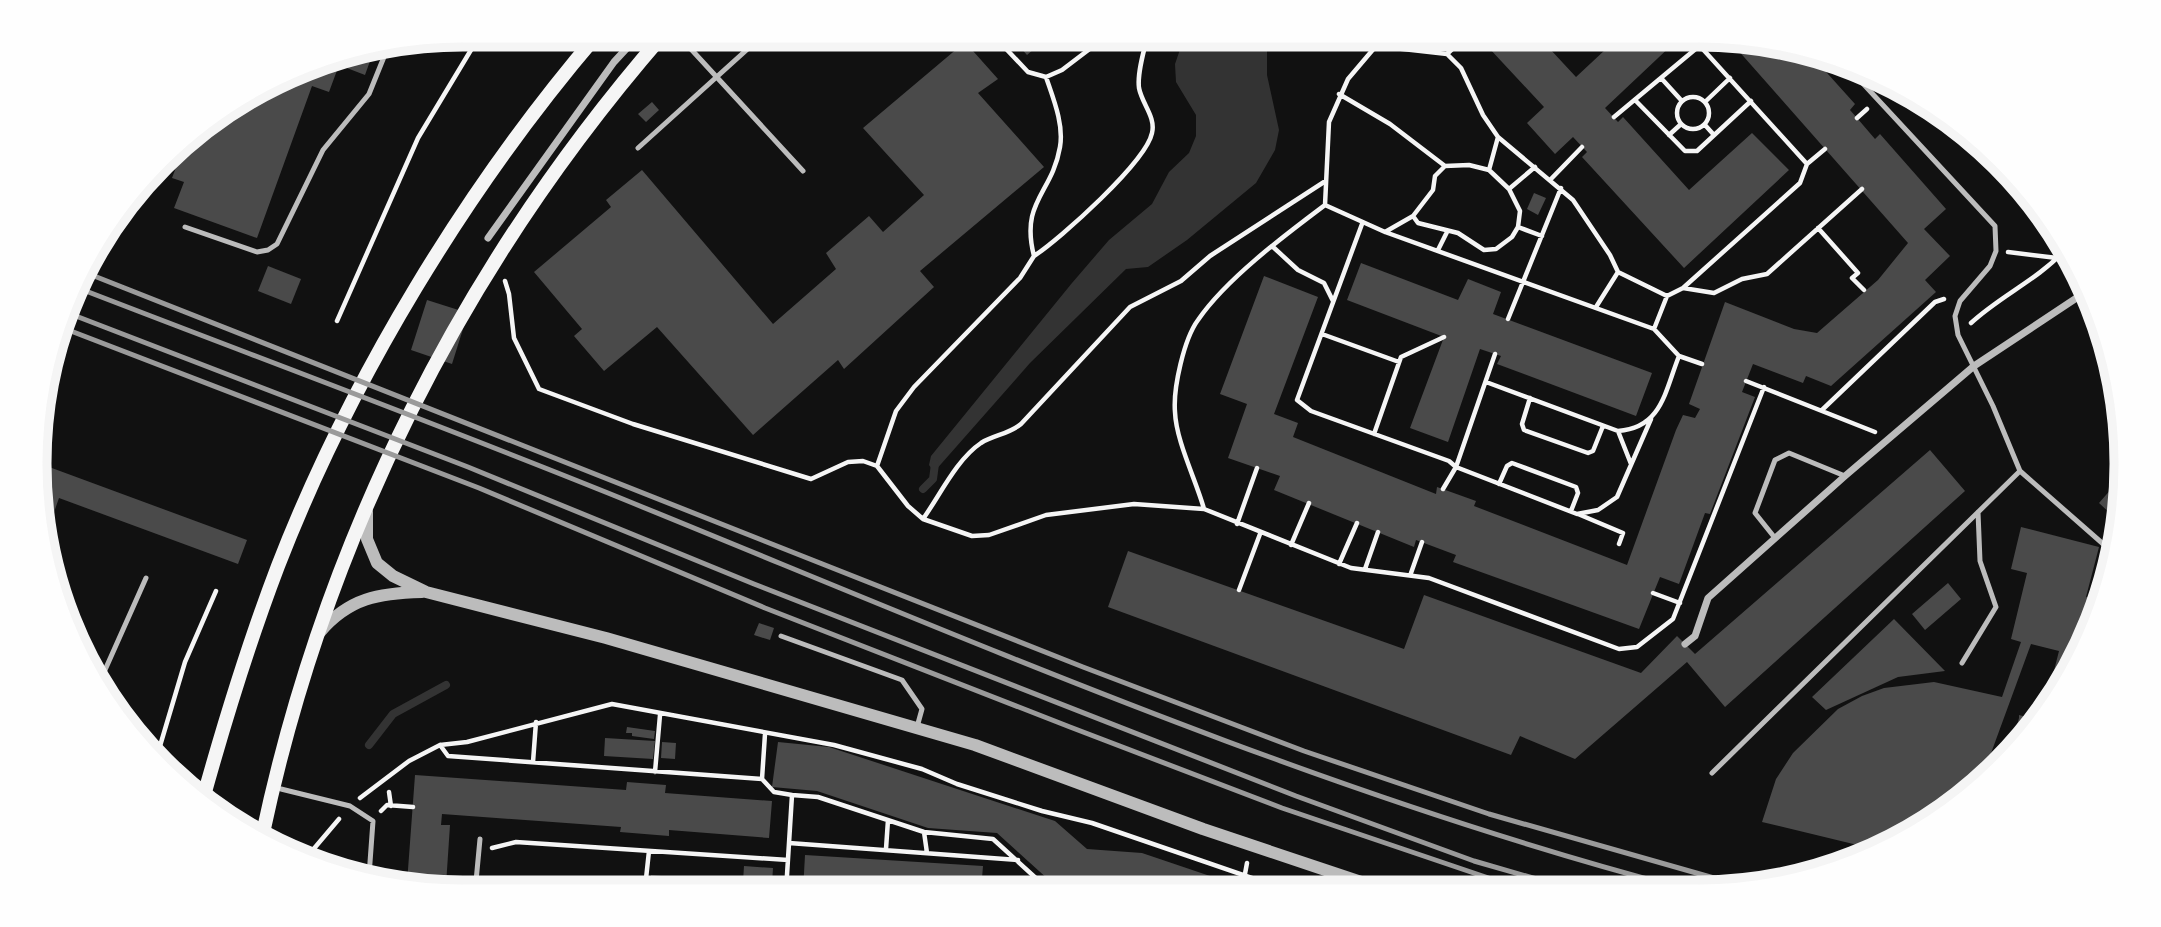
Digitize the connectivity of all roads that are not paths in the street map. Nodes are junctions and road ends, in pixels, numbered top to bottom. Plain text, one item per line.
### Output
1 (587, 47) edge
2 (628, 47) edge
3 (653, 47) edge
4 (690, 47) edge
5 (750, 47) edge
6 (385, 55) edge
7 (718, 76) junction
8 (1860, 81) edge
9 (638, 148) dead end
10 (803, 171) dead end
11 (185, 227) dead end
12 (488, 238) dead end
13 (2079, 297) edge
14 (1974, 366) junction
15 (2020, 471) junction
16 (1845, 476) junction
17 (370, 494) junction
18 (1978, 512) junction
19 (1775, 538) junction
20 (2106, 546) edge
21 (146, 578) dead end
22 (426, 592) junction
23 (780, 636) dead end
24 (316, 637) junction
25 (1685, 644) dead end
26 (1962, 663) dead end
27 (101, 669) edge
28 (105, 670) junction
29 (104, 673) edge
30 (917, 728) junction
31 (1712, 773) dead end
32 (281, 789) dead end
33 (206, 790) edge
34 (264, 829) edge
35 (480, 839) dead end
36 (370, 869) edge
37 (476, 880) edge
38 (1355, 880) edge

1 - 33 main road
2 - 12 street
3 - 17 main road
4 - 7 lane
5 - 7 lane
6 - 11 lane
7 - 9 lane
7 - 10 lane
8 - 14 lane
13 - 14 street
14 - 15 lane
14 - 16 street
15 - 18 lane
15 - 20 lane
16 - 19 street
16 - 19 lane
17 - 22 street
17 - 24 main road
18 - 26 lane
18 - 31 lane
19 - 25 street
21 - 28 lane
22 - 24 street
22 - 30 street
23 - 30 lane
24 - 34 main road
27 - 28 lane
28 - 29 lane
30 - 38 street
32 - 36 lane
35 - 37 lane

